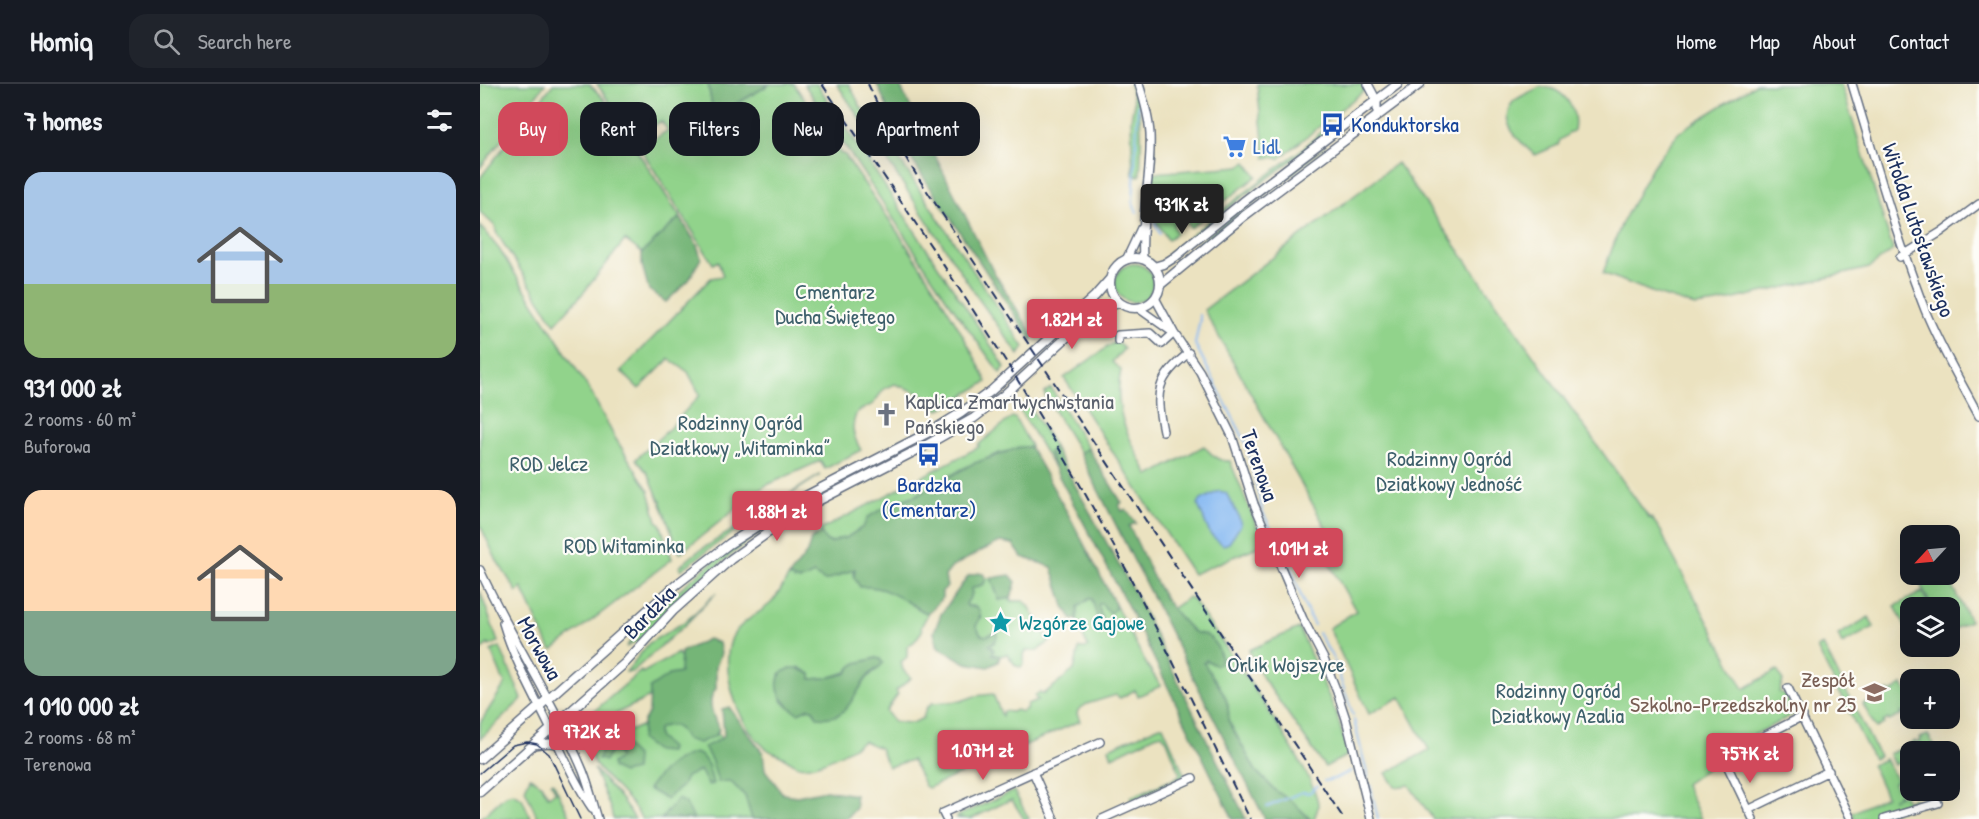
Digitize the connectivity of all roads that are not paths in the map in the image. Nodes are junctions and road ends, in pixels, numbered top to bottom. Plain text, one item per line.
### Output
1 (1139, 84) edge
2 (1368, 84) edge
3 (1398, 84) edge
4 (1420, 84) edge
5 (1852, 84) edge
6 (1377, 101) junction
7 (1390, 105) junction
8 (1377, 116) junction
9 (1979, 204) edge
10 (1142, 225) junction
11 (1903, 255) junction
12 (1143, 259) junction
13 (1126, 260) junction
14 (1154, 267) junction
15 (1110, 279) junction
16 (1160, 285) junction
17 (1155, 298) junction
18 (1120, 303) junction
19 (1138, 308) junction
20 (1174, 333) junction
21 (1118, 341) dead end
22 (1189, 353) junction
23 (1979, 416) edge
24 (1163, 431) dead end
25 (480, 570) edge
26 (501, 615) junction
27 (1788, 688) dead end
28 (548, 699) junction
29 (539, 707) junction
30 (1803, 716) junction
31 (559, 722) junction
32 (550, 729) junction
33 (1100, 742) dead end
34 (558, 744) junction
35 (533, 745) junction
36 (480, 759) edge
37 (1829, 771) junction
38 (1033, 772) junction
39 (1193, 778) dead end
40 (480, 792) edge
41 (1938, 802) dead end
42 (1748, 810) junction
43 (597, 816) edge
44 (946, 819) edge
45 (1054, 819) edge
46 (1102, 819) edge
47 (1371, 819) edge
48 (1753, 819) edge
49 (1851, 819) edge
50 (1884, 819) edge

1 - 10 street
2 - 6 street
3 - 6 main road
4 - 7 main road
5 - 11 street, Witolda Lutosławskiego
6 - 7 street
6 - 8 street
6 - 14 main road
7 - 8 main road
8 - 16 main road
9 - 11 street
10 - 12 street
10 - 13 street
11 - 23 street, Witolda Lutosławskiego
12 - 13 main road
12 - 14 main road
13 - 15 main road
14 - 16 main road
15 - 18 main road
15 - 28 main road, Bardzka
16 - 17 main road
17 - 19 main road
17 - 20 street, Terenowa
18 - 19 main road
18 - 31 main road, Bardzka
19 - 20 street, Terenowa
20 - 21 street
20 - 22 street, Terenowa
22 - 24 street
22 - 47 street, Terenowa
25 - 26 street, Morwowa
26 - 28 street, Morwowa
26 - 29 street, Morwowa
27 - 30 street
28 - 29 main road, Bardzka
28 - 31 street, Morwowa
29 - 32 street, Morwowa
29 - 36 main road, Bardzka
30 - 37 street
30 - 42 street
31 - 32 main road, Bardzka
31 - 43 street, Morwowa
32 - 34 street, Morwowa
32 - 35 main road, Bardzka
33 - 38 street
34 - 35 street
34 - 43 street, Morwowa
35 - 40 main road, Bardzka
37 - 42 street
37 - 49 street
38 - 44 street
38 - 45 street
39 - 46 street
41 - 50 street
42 - 48 street

